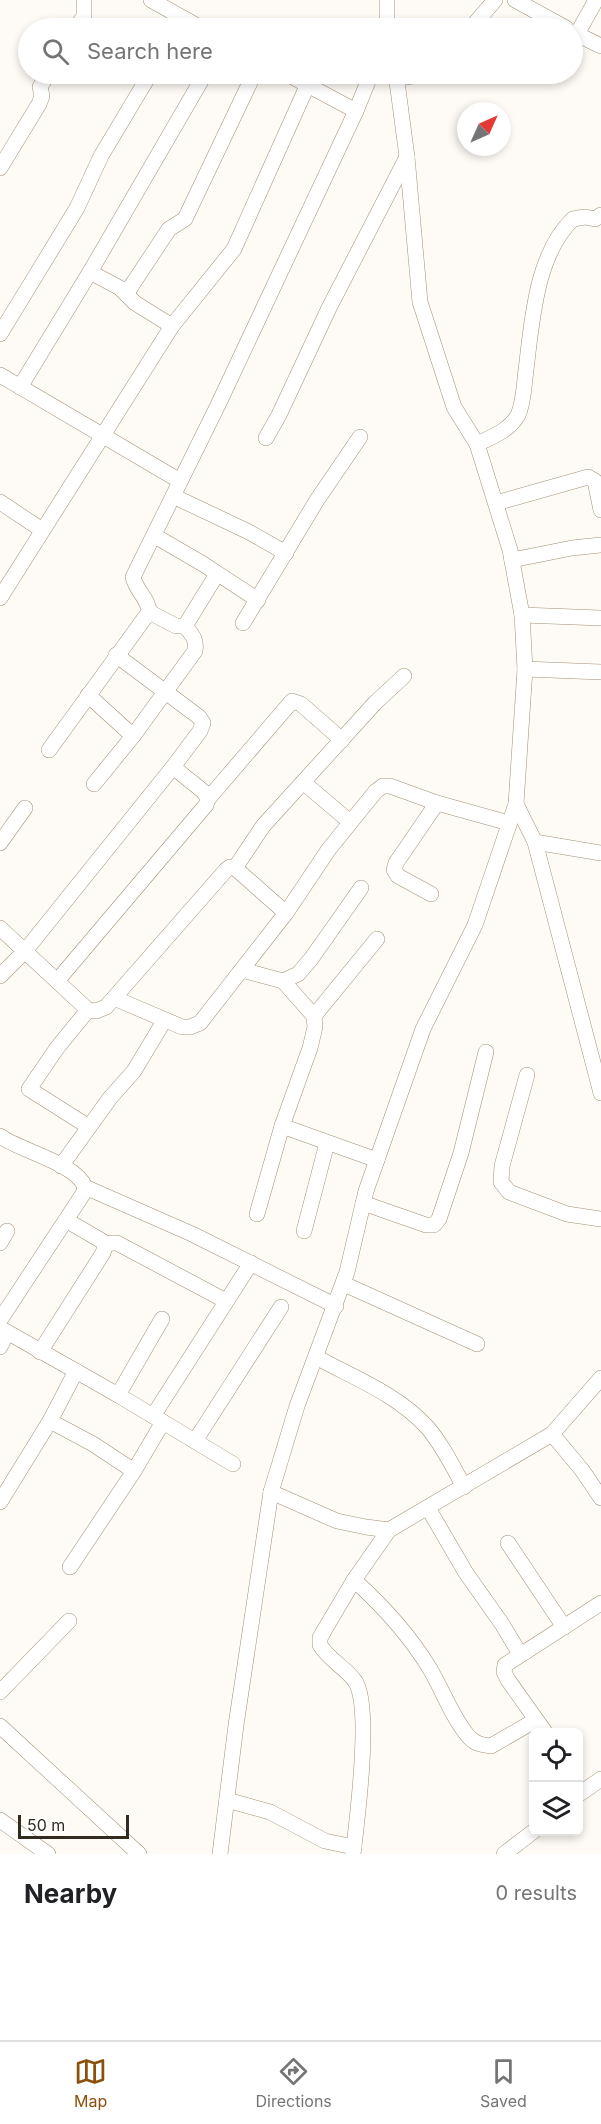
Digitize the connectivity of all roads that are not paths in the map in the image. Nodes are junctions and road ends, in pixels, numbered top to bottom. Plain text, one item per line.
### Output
1 (84, 0) edge
2 (151, 0) edge
3 (387, 0) edge
4 (495, 0) edge
5 (515, 0) edge
6 (596, 0) edge
7 (83, 18) edge
8 (172, 18) edge
9 (387, 18) edge
10 (480, 18) edge
11 (547, 18) edge
12 (582, 18) edge
13 (583, 37) edge
14 (601, 46) edge
15 (42, 84) edge
16 (144, 84) edge
17 (199, 84) edge
18 (249, 84) edge
19 (308, 84) joint
20 (367, 84) edge
21 (398, 84) edge
22 (356, 111) junction
23 (407, 157) junction
24 (0, 168) edge
25 (601, 215) edge
26 (90, 272) junction
27 (126, 294) junction
28 (172, 326) junction
29 (0, 334) edge
30 (0, 375) edge
31 (20, 387) junction
32 (104, 436) junction
33 (360, 437) dead end
34 (266, 438) dead end
35 (477, 444) junction
36 (180, 481) junction
37 (173, 496) junction
38 (0, 502) edge
39 (496, 503) junction
40 (601, 510) edge
41 (42, 531) junction
42 (155, 536) junction
43 (601, 545) edge
44 (286, 553) junction
45 (512, 560) junction
46 (218, 574) junction
47 (0, 598) edge
48 (258, 600) junction
49 (149, 612) junction
50 (522, 615) junction
51 (601, 618) edge
52 (243, 623) dead end
53 (185, 626) junction
54 (116, 654) junction
55 (525, 669) junction
56 (601, 672) edge
57 (404, 676) dead end
58 (166, 692) junction
59 (88, 695) junction
60 (133, 736) junction
61 (342, 740) junction
62 (49, 750) dead end
63 (173, 767) junction
64 (303, 782) junction
65 (94, 784) dead end
66 (208, 799) junction
67 (437, 803) junction
68 (516, 804) junction
69 (25, 808) dead end
70 (350, 822) junction
71 (509, 824) junction
72 (535, 842) junction
73 (0, 843) edge
74 (601, 853) edge
75 (235, 868) junction
76 (361, 888) dead end
77 (431, 894) dead end
78 (286, 913) junction
79 (0, 928) edge
80 (376, 939) dead end
81 (25, 951) junction
82 (242, 970) junction
83 (0, 975) edge
84 (57, 981) junction
85 (283, 981) junction
86 (114, 998) junction
87 (88, 1010) junction
88 (314, 1016) junction
89 (164, 1020) junction
90 (486, 1052) dead end
91 (527, 1075) dead end
92 (601, 1093) edge
93 (282, 1126) junction
94 (89, 1127) junction
95 (0, 1136) edge
96 (327, 1143) junction
97 (377, 1160) junction
98 (61, 1166) junction
99 (86, 1187) junction
100 (363, 1203) junction
101 (257, 1214) dead end
102 (601, 1219) edge
103 (66, 1220) junction
104 (304, 1232) dead end
105 (105, 1246) junction
106 (251, 1263) junction
107 (344, 1284) junction
108 (226, 1301) junction
109 (336, 1306) junction
110 (280, 1307) dead end
111 (162, 1319) dead end
112 (2, 1332) edge
113 (477, 1344) dead end
114 (40, 1352) junction
115 (316, 1358) junction
116 (76, 1371) junction
117 (601, 1378) edge
118 (118, 1395) junction
119 (158, 1419) junction
120 (50, 1421) junction
121 (552, 1434) junction
122 (195, 1441) junction
123 (233, 1464) dead end
124 (134, 1471) junction
125 (464, 1486) junction
126 (271, 1492) junction
127 (601, 1498) edge
128 (0, 1502) edge
129 (428, 1508) junction
130 (389, 1530) junction
131 (508, 1544) dead end
132 (70, 1567) dead end
133 (354, 1580) junction
134 (601, 1603) edge
135 (69, 1621) dead end
136 (564, 1627) junction
137 (520, 1654) junction
138 (0, 1692) edge
139 (0, 1726) edge
140 (541, 1726) edge
141 (601, 1779) edge
142 (583, 1788) edge
143 (227, 1800) junction
144 (0, 1820) edge
145 (529, 1835) edge
146 (353, 1851) edge
147 (48, 1854) edge
148 (139, 1854) edge
149 (220, 1854) edge
150 (504, 1854) edge

1 - 7 street
2 - 8 street
3 - 9 street
4 - 10 street
5 - 11 street
6 - 12 street
13 - 14 street
15 - 24 street
16 - 29 street
17 - 26 street
18 - 27 street
19 - 22 street
19 - 28 street
20 - 22 street
21 - 23 street
22 - 36 street
23 - 34 street
23 - 35 street
25 - 35 street
26 - 27 street
26 - 31 street
27 - 28 street
28 - 32 street
30 - 31 street
31 - 32 street
32 - 36 street
32 - 41 street
33 - 44 street
35 - 39 street
36 - 37 street
37 - 42 street
37 - 44 street
38 - 41 street
39 - 40 street
39 - 45 street
41 - 47 street
42 - 46 street
42 - 49 street
43 - 45 street
44 - 48 street
45 - 50 street
46 - 48 street
46 - 53 street
48 - 52 street
49 - 53 street
49 - 54 street
50 - 51 street
50 - 55 street
53 - 58 street
54 - 58 street
54 - 59 street
55 - 56 street
55 - 68 street
57 - 61 street
58 - 60 street
58 - 63 street
59 - 60 street
59 - 62 street
60 - 65 street
61 - 64 street
61 - 66 street
63 - 66 street
63 - 81 street
64 - 70 street
64 - 75 street
66 - 84 street
67 - 70 street
67 - 71 street
67 - 77 street
68 - 71 street
68 - 72 street
69 - 73 street
70 - 78 street
71 - 97 street
72 - 74 street
72 - 92 street
75 - 78 street
75 - 86 street
76 - 85 street
78 - 82 street
79 - 81 street
80 - 88 street
81 - 83 street
81 - 84 street
82 - 85 street
82 - 89 street
84 - 87 street
85 - 88 street
86 - 87 street
86 - 89 street
87 - 94 street
88 - 93 street
89 - 94 street
90 - 100 street
91 - 102 street
93 - 96 street
93 - 101 street
94 - 98 street
95 - 98 street
96 - 97 street
96 - 104 street
97 - 100 street
98 - 99 street
99 - 103 street
99 - 106 street
100 - 107 street
103 - 105 street
103 - 112 street
105 - 108 street
105 - 114 street
106 - 108 street
106 - 109 street
107 - 109 street
107 - 113 street
108 - 119 street
109 - 115 street
110 - 122 street
111 - 118 street
112 - 114 street
114 - 116 street
115 - 125 street
115 - 126 street
116 - 118 street
116 - 120 street
117 - 121 street
118 - 119 street
119 - 122 street
119 - 124 street
120 - 124 street
120 - 128 street
121 - 125 street
121 - 127 street
122 - 123 street
124 - 132 street
125 - 129 street
126 - 130 street
126 - 143 street
129 - 130 street
129 - 137 street
130 - 133 street
131 - 136 street
133 - 140 street
133 - 146 street
134 - 136 street
135 - 138 street
136 - 137 street
137 - 140 street
139 - 148 street
141 - 142 street
143 - 146 street
143 - 149 street
144 - 147 street
145 - 150 street

